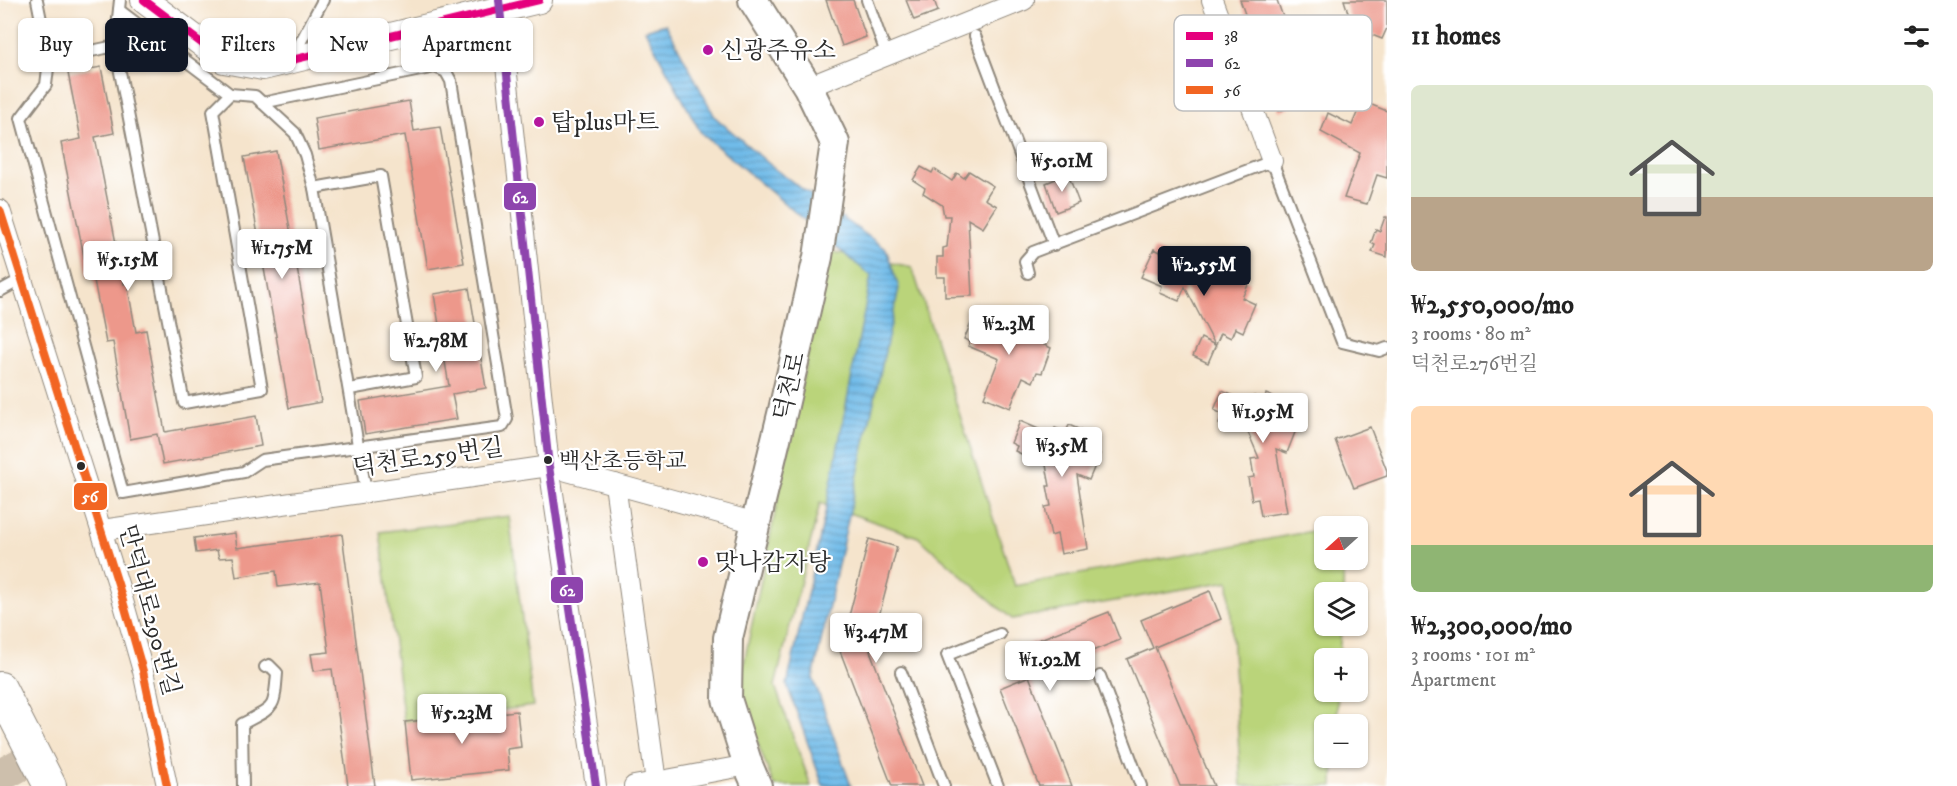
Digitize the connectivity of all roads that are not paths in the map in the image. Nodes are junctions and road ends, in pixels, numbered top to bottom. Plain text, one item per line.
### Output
1 (37, 0) edge
2 (144, 0) edge
3 (323, 0) edge
4 (539, 0) edge
5 (753, 0) edge
6 (867, 0) edge
7 (1024, 0) edge
8 (1212, 0) edge
9 (120, 5) edge
10 (499, 6) edge
11 (1218, 15) edge
12 (41, 18) edge
13 (975, 36) dead end
14 (200, 42) edge
15 (296, 51) edge
16 (887, 56) junction
17 (296, 59) edge
18 (48, 72) edge
19 (120, 72) edge
20 (807, 87) junction
21 (230, 94) junction
22 (262, 103) junction
23 (1253, 111) edge
24 (1272, 161) junction
25 (314, 188) junction
26 (0, 210) edge
27 (1054, 245) junction
28 (1028, 273) dead end
29 (22, 279) junction
30 (0, 291) edge
31 (1387, 348) edge
32 (350, 388) junction
33 (359, 447) junction
34 (549, 466) junction
35 (615, 484) junction
36 (366, 492) junction
37 (756, 523) junction
38 (102, 530) junction
39 (1000, 634) dead end
40 (265, 667) dead end
41 (901, 672) dead end
42 (1100, 676) dead end
43 (0, 688) edge
44 (752, 775) edge
45 (656, 782) junction
46 (50, 786) edge
47 (168, 786) edge
48 (243, 786) edge
49 (596, 786) edge
50 (634, 786) edge
51 (944, 786) edge
52 (998, 786) edge
53 (1141, 786) edge

1 - 12 lane
2 - 14 street
3 - 15 lane
4 - 10 street
5 - 20 main road, 덕천로
6 - 16 lane
7 - 16 street
8 - 11 street
9 - 21 lane
10 - 17 street
10 - 34 street
13 - 27 lane
16 - 20 street
18 - 33 lane
19 - 21 lane
20 - 37 main road, 덕천로
21 - 22 lane
22 - 25 lane
22 - 33 lane
23 - 24 street
24 - 27 lane
24 - 31 lane
25 - 32 lane
25 - 32 lane
26 - 29 street, 만덕대로290번길
27 - 28 lane
29 - 30 lane
29 - 38 street, 만덕대로290번길
32 - 33 lane
33 - 36 lane
34 - 35 street, 덕천로259번길
34 - 36 street, 덕천로259번길
34 - 49 street
35 - 37 street, 덕천로259번길
35 - 45 street
36 - 38 street, 덕천로259번길
37 - 44 main road, 덕천로
38 - 47 street, 만덕대로290번길
39 - 52 lane
40 - 48 lane
41 - 51 lane
42 - 53 lane
43 - 46 main road
44 - 45 street
45 - 50 street

